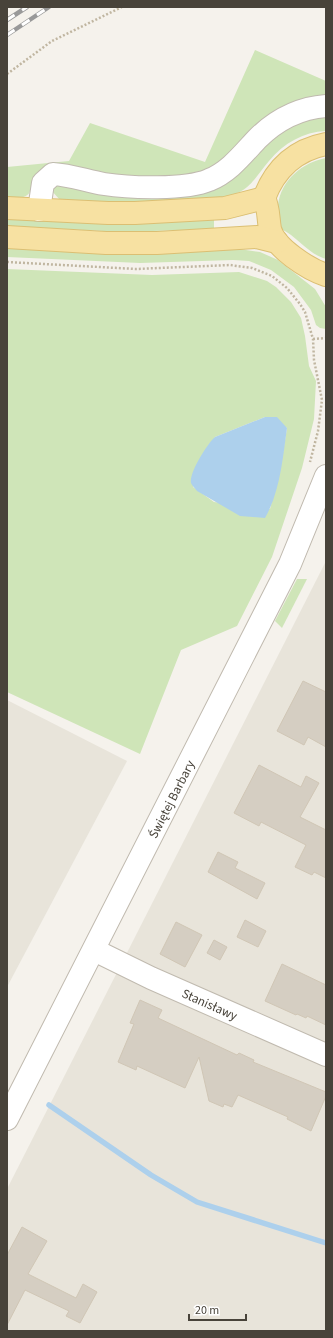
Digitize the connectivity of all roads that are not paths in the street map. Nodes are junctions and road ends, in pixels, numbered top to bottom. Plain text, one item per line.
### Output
1 (326, 106) edge
2 (326, 144) edge
3 (264, 198) junction
4 (7, 208) edge
5 (39, 210) junction
6 (7, 237) edge
7 (277, 242) junction
8 (326, 276) edge
9 (318, 470) edge
10 (94, 950) junction
11 (326, 1055) edge
12 (7, 1119) edge

1 - 5 street
2 - 3 main road
3 - 5 main road
3 - 7 main road
4 - 5 main road
6 - 7 main road
7 - 8 main road
9 - 10 street, Świętej Barbary
10 - 11 street, Stanisławy
10 - 12 street, Świętej Barbary

